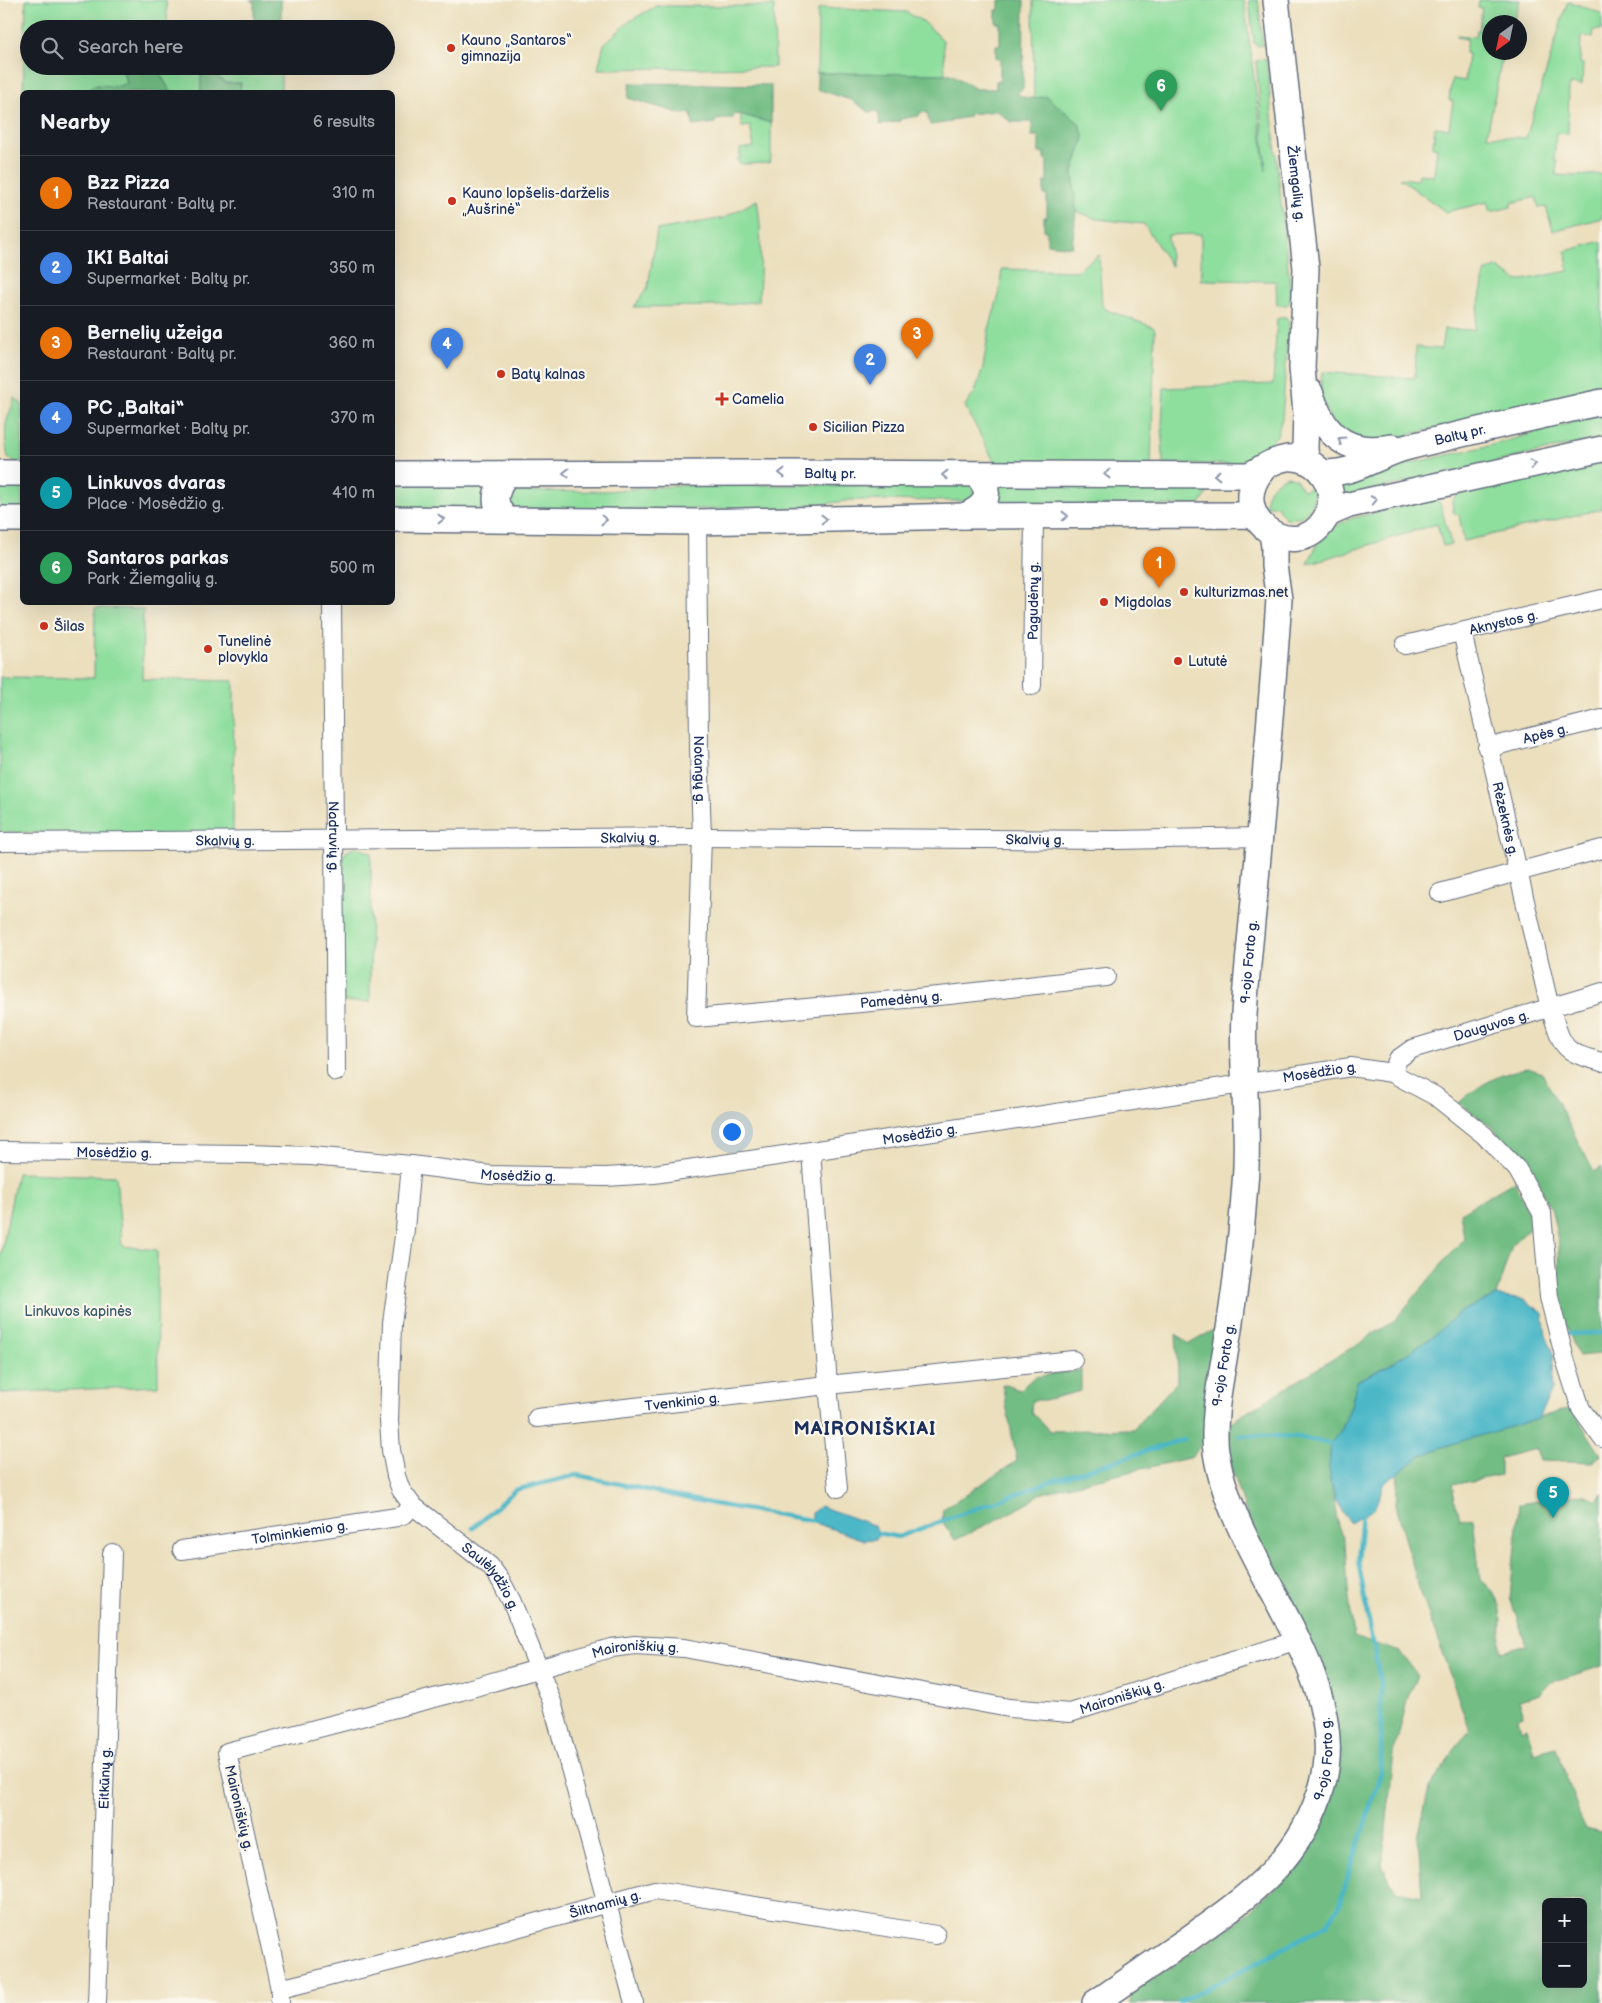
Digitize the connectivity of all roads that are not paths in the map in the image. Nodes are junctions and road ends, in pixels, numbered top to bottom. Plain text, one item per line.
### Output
1 (1276, 0) edge
2 (1302, 368) junction
3 (1602, 402) edge
4 (1405, 447) junction
5 (1602, 449) edge
6 (1272, 464) junction
7 (1314, 466) junction
8 (0, 473) edge
9 (20, 473) edge
10 (395, 474) edge
11 (505, 474) junction
12 (977, 475) junction
13 (1328, 514) junction
14 (964, 516) junction
15 (1034, 517) junction
16 (0, 519) edge
17 (20, 519) edge
18 (395, 519) edge
19 (506, 519) junction
20 (697, 522) junction
21 (1264, 525) junction
22 (1298, 537) junction
23 (1602, 599) edge
24 (1279, 600) junction
25 (332, 605) edge
26 (1462, 632) junction
27 (1405, 646) dead end
28 (1032, 686) dead end
29 (1602, 719) edge
30 (1487, 748) junction
31 (702, 837) junction
32 (1260, 837) junction
33 (334, 840) junction
34 (0, 842) edge
35 (1602, 849) edge
36 (1517, 872) junction
37 (1440, 893) dead end
38 (1106, 977) dead end
39 (1602, 992) edge
40 (1550, 1008) junction
41 (696, 1018) joint
42 (1602, 1062) edge
43 (336, 1072) dead end
44 (1392, 1073) junction
45 (1245, 1085) junction
46 (0, 1151) edge
47 (811, 1151) junction
48 (411, 1165) junction
49 (1073, 1360) dead end
50 (828, 1385) junction
51 (538, 1418) dead end
52 (1602, 1438) edge
53 (838, 1488) dead end
54 (412, 1505) junction
55 (182, 1550) dead end
56 (112, 1553) dead end
57 (1298, 1640) junction
58 (539, 1668) junction
59 (607, 1902) junction
60 (936, 1935) dead end
61 (280, 1996) edge
62 (97, 2003) edge
63 (634, 2003) edge
64 (1095, 2003) edge

1 - 2 main road, Žiemgalių g.
4 -> 2 main road
2 - 6 main road, Žiemgalių g.
2 - 7 main road, Žiemgalių g.
3 - 4 main road, Baltų pr.
4 - 7 main road, Baltų pr.
13 -> 5 main road
6 - 7 main road, Baltų pr.
6 -> 12 main road, Baltų pr.
6 - 21 main road
7 - 13 main road
8 - 9 main road
10 - 11 main road, Baltų pr.
12 -> 11 main road, Baltų pr.
11 - 19 main road
12 - 14 main road
13 - 22 main road
14 - 15 main road
20 -> 14 main road
15 -> 21 main road
15 - 28 street, Pagudėnų g.
16 - 17 main road
18 -> 19 main road
19 -> 20 main road
20 - 31 street, Notangų g.
21 - 22 main road
21 - 24 main road, 9-ojo Forto g.
22 - 24 main road, 9-ojo Forto g.
23 - 26 street, Aknystos g.
24 - 32 main road, 9-ojo Forto g.
25 - 33 street, Nadruvių g.
26 - 27 street, Aknystos g.
26 - 30 street, Rėzeknės g.
29 - 30 street, Apės g.
30 - 36 street, Rėzeknės g.
31 - 32 street, Skalvių g.
31 - 33 street, Skalvių g.
31 - 41 street, Notangų g.
32 - 45 main road, 9-ojo Forto g.
33 - 34 street, Skalvių g.
33 - 43 street, Nadruvių g.
35 - 36 street
36 - 37 street
36 - 40 street, Rėzeknės g.
38 - 41 street, Pamedėnų g.
39 - 40 street, Dauguvos g.
40 - 42 street, Rėzeknės g.
40 - 44 street, Dauguvos g.
44 - 45 street, Mosėdžio g.
44 - 52 street, Mosėdžio g.
45 - 47 street, Mosėdžio g.
45 - 57 main road, 9-ojo Forto g.
46 - 48 street, Mosėdžio g.
47 - 48 street, Mosėdžio g.
47 - 50 street
48 - 54 street, Saulėlydžio g.
49 - 50 street, Tvenkinio g.
50 - 51 street, Tvenkinio g.
50 - 53 street
54 - 55 street, Tolminkiemio g.
54 - 58 street, Saulėlydžio g.
56 - 62 street, Eitkūnų g.
57 - 58 street, Maironiškių g.
57 - 64 main road, 9-ojo Forto g.
58 - 59 street, Saulėlydžio g.
58 - 61 street, Maironiškių g.
59 - 60 street, Šiltnamių g.
59 - 61 street, Šiltnamių g.
59 - 63 street, Saulėlydžio g.

